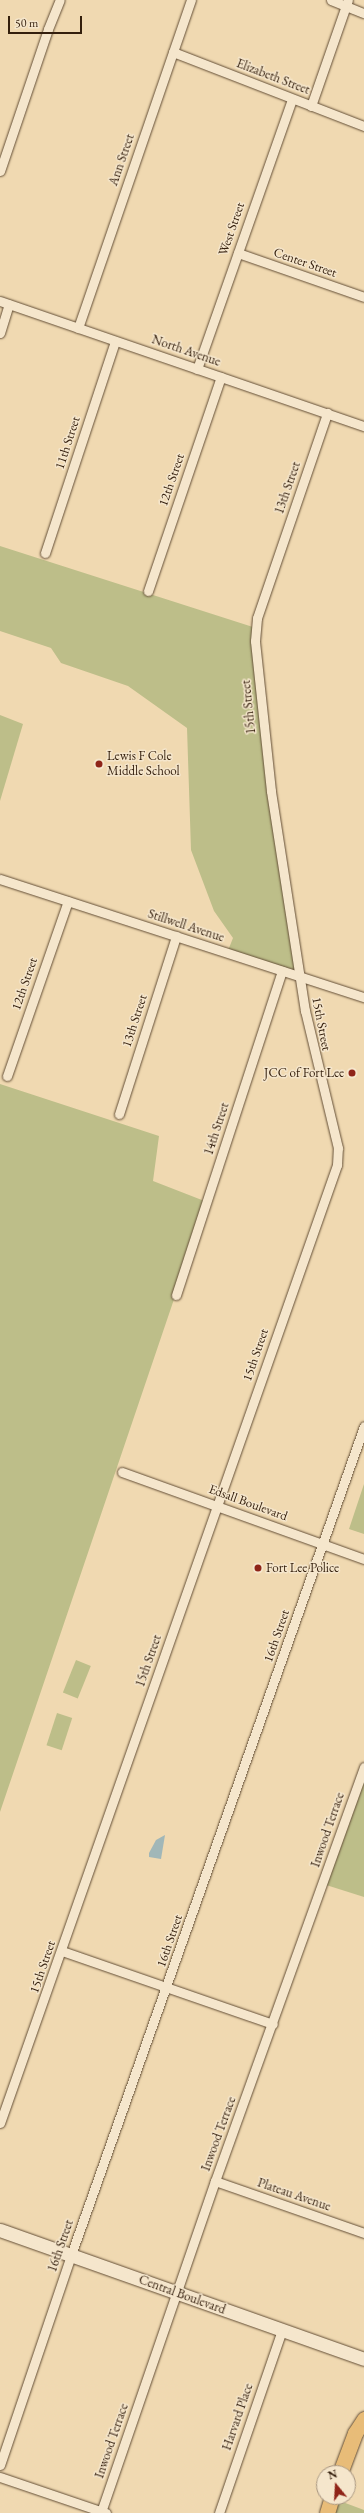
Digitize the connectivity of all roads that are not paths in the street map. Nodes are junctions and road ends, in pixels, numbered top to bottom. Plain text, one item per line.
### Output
1 (60, 0) edge
2 (190, 0) edge
3 (331, 0) edge
4 (347, 3) edge
5 (364, 13) edge
6 (173, 52) junction
7 (292, 99) junction
8 (311, 106) junction
9 (364, 126) edge
10 (0, 172) edge
11 (238, 253) junction
12 (364, 297) edge
13 (0, 301) edge
14 (9, 304) junction
15 (78, 328) junction
16 (0, 333) edge
17 (116, 341) junction
18 (197, 369) junction
19 (220, 377) junction
20 (327, 413) junction
21 (364, 426) edge
22 (45, 553) dead end
23 (274, 572) joint
24 (148, 591) dead end
25 (0, 879) edge
26 (68, 901) junction
27 (176, 936) junction
28 (282, 971) junction
29 (300, 976) junction
30 (364, 997) edge
31 (7, 1076) dead end
32 (119, 1114) dead end
33 (176, 1295) dead end
34 (364, 1426) edge
35 (122, 1472) dead end
36 (217, 1506) junction
37 (323, 1544) junction
38 (364, 1559) edge
39 (364, 1767) edge
40 (62, 1951) junction
41 (167, 1988) junction
42 (273, 2024) junction
43 (0, 2123) edge
44 (215, 2181) junction
45 (0, 2230) edge
46 (364, 2233) edge
47 (71, 2255) junction
48 (177, 2293) junction
49 (282, 2330) junction
50 (364, 2359) edge
51 (364, 2420) edge
52 (343, 2465) edge
53 (0, 2466) edge
54 (0, 2477) edge
55 (104, 2512) edge
56 (219, 2513) edge

1 - 10 street
2 - 6 street, Ann Street
3 - 4 street
4 - 5 street
4 - 8 street
6 - 7 street, Elizabeth Street
6 - 15 street, Ann Street
7 - 8 street, Elizabeth Street
7 - 11 street, West Street
8 - 9 street, Elizabeth Street
11 - 12 street, Center Street
11 - 18 street, West Street
13 - 14 street, North Avenue
14 - 15 street, North Avenue
14 - 16 street
15 - 17 street, North Avenue
17 - 18 street, North Avenue
17 - 22 street, 11th Street
18 - 19 street, North Avenue
19 - 20 street, North Avenue
19 - 24 street, 12th Street
20 - 21 street, North Avenue
20 - 23 street, 13th Street
23 - 29 street, 15th Street
25 - 26 street, Stillwell Avenue
26 - 27 street, Stillwell Avenue
26 - 31 street, 12th Street
27 - 28 street, Stillwell Avenue
27 - 32 street, 13th Street
28 - 29 street, Stillwell Avenue
28 - 33 street, 14th Street
29 - 30 street, Stillwell Avenue
29 - 36 street, 15th Street
34 - 37 street, 16th Street
35 - 36 street, Edsall Boulevard
36 - 37 street, Edsall Boulevard
36 - 40 street, 15th Street
37 - 38 street, Edsall Boulevard
37 - 41 street, 16th Street
39 - 42 street, Inwood Terrace
40 - 41 street
40 - 43 street, 15th Street
41 - 42 street
41 - 47 street, 16th Street
42 - 44 street, Inwood Terrace
44 - 46 street, Plateau Avenue
44 - 48 street, Inwood Terrace
45 - 47 main road, Central Boulevard
47 - 48 main road, Central Boulevard
47 - 53 street, 16th Street
48 - 49 main road, Central Boulevard
48 - 55 street, Inwood Terrace
49 - 50 main road, Central Boulevard
49 - 56 street, Harvard Place
51 - 52 main road
54 - 55 street

